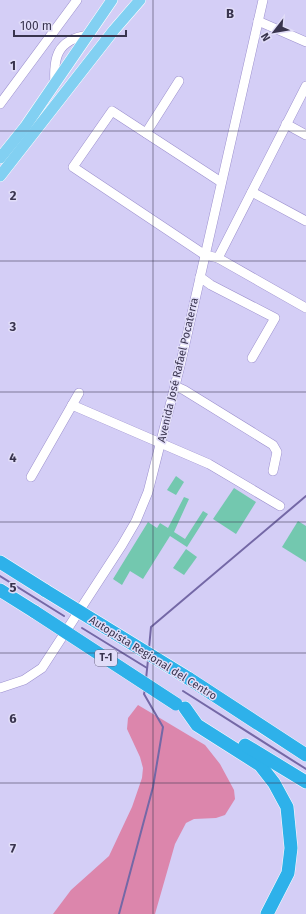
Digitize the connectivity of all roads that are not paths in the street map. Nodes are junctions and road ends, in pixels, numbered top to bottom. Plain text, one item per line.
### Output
1 (77, 0) edge
2 (108, 0) edge
3 (112, 0) edge
4 (140, 0) edge
5 (263, 0) edge
6 (99, 19) junction
7 (258, 21) junction
8 (88, 35) junction
9 (305, 39) edge
10 (179, 81) dead end
11 (54, 85) junction
12 (306, 86) edge
13 (0, 104) edge
14 (286, 124) junction
15 (146, 133) junction
16 (306, 135) edge
17 (0, 158) edge
18 (0, 176) edge
19 (221, 182) junction
20 (252, 192) junction
21 (306, 221) edge
22 (205, 254) junction
23 (218, 258) junction
24 (200, 277) junction
25 (306, 308) edge
26 (252, 358) dead end
27 (175, 386) junction
28 (79, 393) dead end
29 (72, 405) junction
30 (161, 442) junction
31 (273, 471) dead end
32 (30, 477) dead end
33 (280, 506) dead end
34 (0, 552) edge
35 (0, 562) edge
36 (24, 577) junction
37 (0, 590) edge
38 (0, 688) edge
39 (180, 706) junction
40 (306, 755) edge
41 (306, 782) edge
42 (268, 914) edge

1 - 13 street
2 - 6 street
3 - 6 main road
4 - 18 main road
5 - 7 street, Avenida José Rafael Pocaterra
6 - 8 main road
7 - 9 street
7 - 19 street, Avenida José Rafael Pocaterra
8 - 11 main road
8 - 11 street
10 - 15 street
11 - 17 main road
12 - 14 street
14 - 16 street
14 - 20 street
15 - 19 street
15 - 22 street
19 - 22 street, Avenida José Rafael Pocaterra
20 - 21 street
20 - 23 street
22 - 23 street
22 - 24 street, Avenida José Rafael Pocaterra
23 - 25 street
24 - 26 street
24 - 27 street, Avenida José Rafael Pocaterra
27 - 30 street, Avenida José Rafael Pocaterra
27 - 31 street
28 - 29 street
29 - 30 street
29 - 32 street
30 - 33 street
30 - 38 street, Avenida José Rafael Pocaterra
34 - 36 highway
35 - 36 highway, Autopista Regional del Centro / T-1
36 - 40 highway, Autopista Regional del Centro / T-1, bridge
37 - 39 highway, T-1, bridge
39 - 41 highway, T-1
39 - 42 highway

